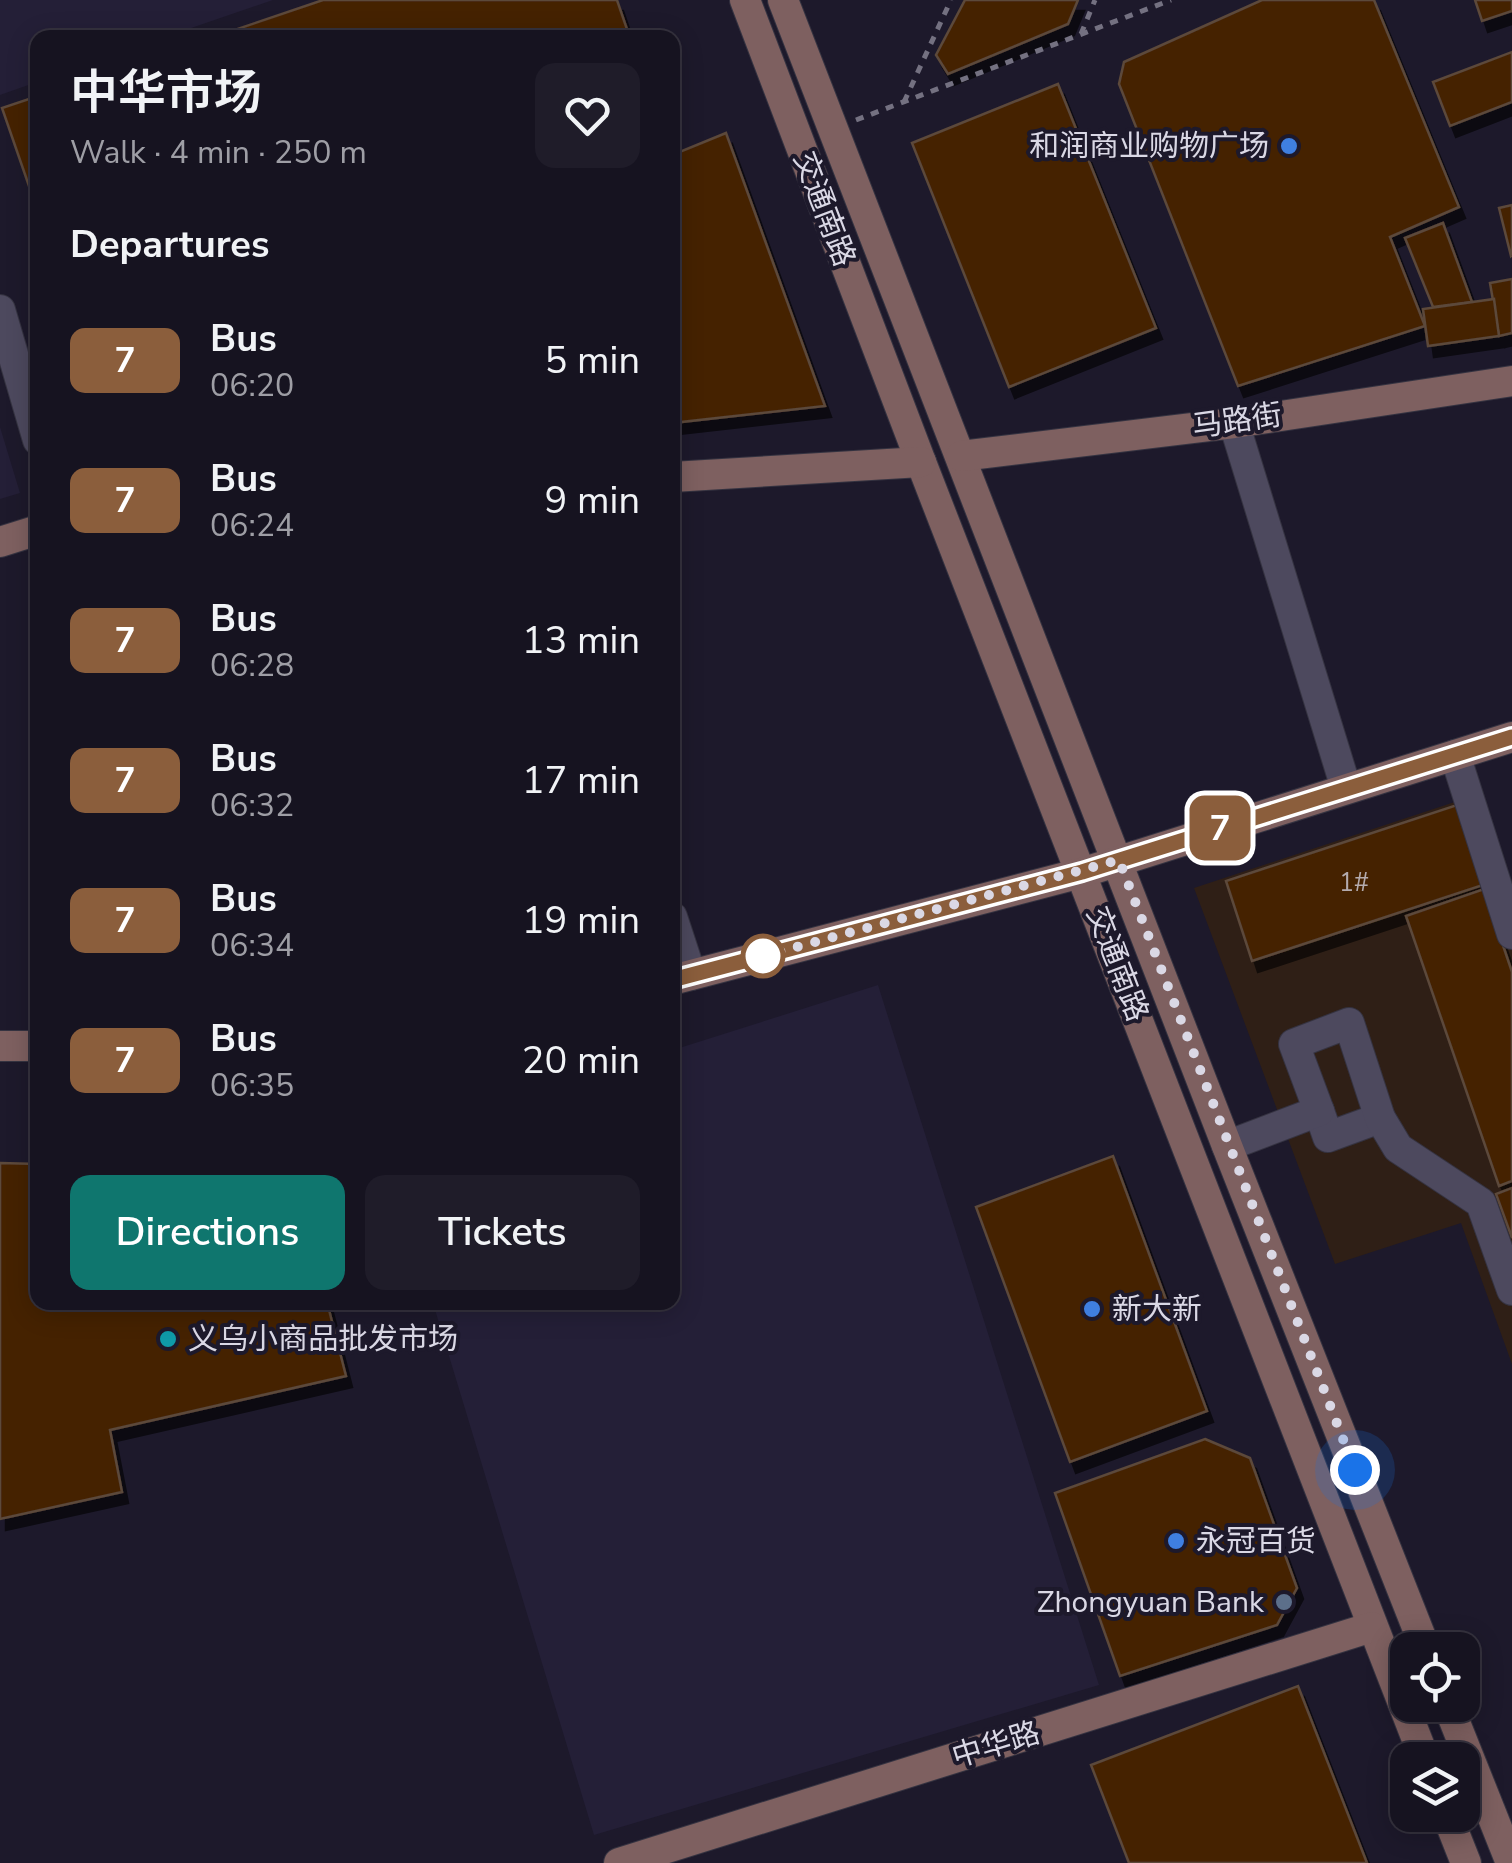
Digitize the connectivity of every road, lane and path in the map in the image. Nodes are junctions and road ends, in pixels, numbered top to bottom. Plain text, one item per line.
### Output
1 (745, 0) edge
2 (784, 0) edge
3 (952, 0) edge
4 (1095, 0) edge
5 (1171, 0) edge
6 (1080, 34) junction
7 (904, 102) junction
8 (832, 130) junction
9 (0, 310) edge
10 (1512, 381) edge
11 (30, 413) edge
12 (1234, 422) junction
13 (962, 456) junction
14 (920, 462) junction
15 (680, 477) edge
16 (30, 533) edge
17 (0, 542) edge
18 (1512, 737) edge
19 (1455, 755) junction
20 (1346, 788) junction
21 (1119, 860) junction
22 (1082, 872) junction
23 (1512, 934) edge
24 (682, 978) edge
25 (0, 1046) edge
26 (30, 1046) edge
27 (1319, 1112) junction
28 (1380, 1118) junction
29 (1227, 1146) junction
30 (1512, 1290) edge
31 (1372, 1627) junction
32 (1419, 1632) edge
33 (1455, 1722) edge
34 (1418, 1742) edge
35 (1454, 1832) edge
36 (619, 1863) edge
37 (1466, 1863) edge
38 (1510, 1863) edge

1 - 14 main road, 交通南路
2 - 8 main road, 交通南路
3 - 7 path
4 - 6 path
5 - 6 path
6 - 7 path
7 - 8 path
8 - 13 main road, 交通南路
9 - 11 street
10 - 12 main road, 马路街
12 - 13 main road, 马路街
12 - 20 street
13 - 21 main road, 交通南路
14 - 15 main road
14 - 22 main road, 交通南路
16 - 17 main road
18 - 19 main road
19 - 20 main road
19 - 23 street
20 - 21 main road
21 - 22 main road
21 - 29 main road, 交通南路
22 - 24 main road
22 - 31 main road, 交通南路
25 - 26 main road
27 - 28 street
27 - 28 street
27 - 29 street
28 - 30 street
29 - 32 main road, 交通南路
31 - 34 main road, 交通南路
31 - 36 main road, 中华路
33 - 38 main road
35 - 37 main road

